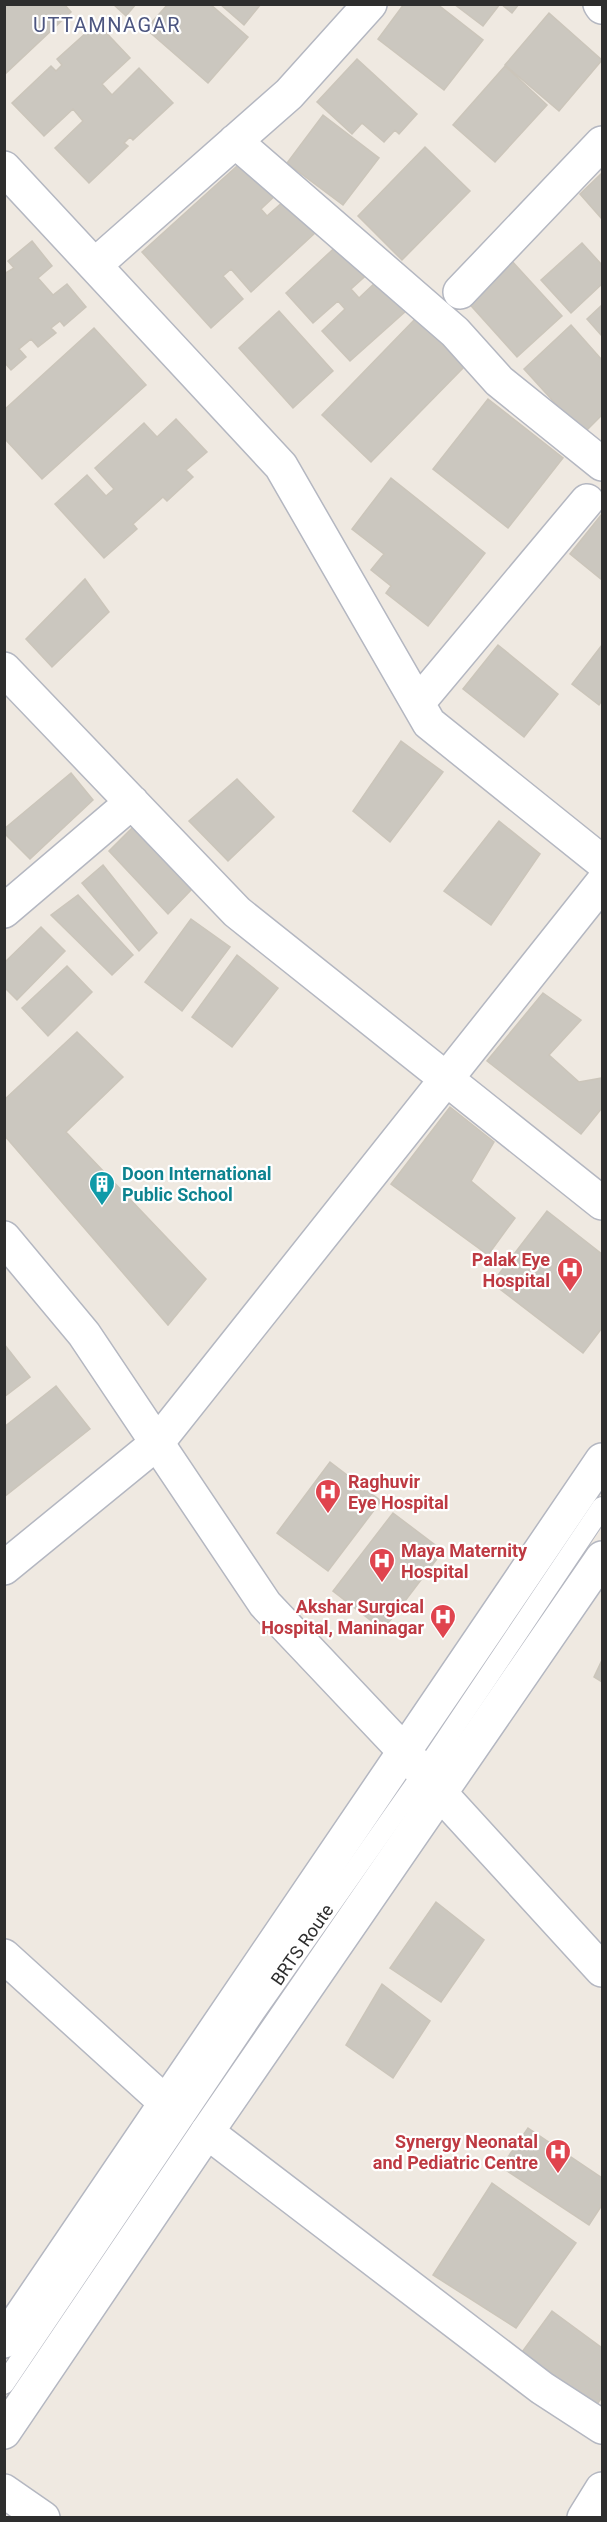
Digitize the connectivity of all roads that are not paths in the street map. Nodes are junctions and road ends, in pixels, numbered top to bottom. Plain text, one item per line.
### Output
1 (370, 4) edge
2 (235, 141) junction
3 (603, 143) edge
4 (4, 168) edge
5 (95, 265) junction
6 (460, 292) dead end
7 (603, 464) edge
8 (587, 501) dead end
9 (4, 669) edge
10 (418, 703) junction
11 (132, 802) junction
12 (603, 862) edge
13 (603, 883) edge
14 (4, 910) edge
15 (445, 1079) junction
16 (603, 1203) edge
17 (4, 1238) edge
18 (157, 1443) junction
19 (603, 1460) edge
20 (603, 1507) edge
21 (603, 1558) edge
22 (4, 1568) edge
23 (423, 1773) junction
24 (4, 1956) edge
25 (603, 1970) edge
26 (166, 2103) junction
27 (207, 2132) junction
28 (10, 2320) edge
29 (4, 2384) edge
30 (603, 2427) edge
31 (4, 2432) edge
32 (603, 2489) edge
33 (4, 2491) edge
34 (44, 2517) edge
35 (584, 2517) edge

1 - 2 street
2 - 5 street
2 - 7 street
3 - 6 street
4 - 5 street
5 - 10 street
8 - 10 street
9 - 11 street
10 - 12 street
11 - 14 street
11 - 15 street
13 - 15 street
15 - 16 street
15 - 18 street
17 - 18 street
18 - 22 street
18 - 23 street
19 - 23 street
20 - 23 lane, BRTS Route
21 - 23 street
23 - 25 street
23 - 26 street
23 - 27 street
23 - 29 lane, BRTS Route
24 - 26 street
26 - 28 street
27 - 30 street
27 - 31 street
32 - 35 street
33 - 34 street

